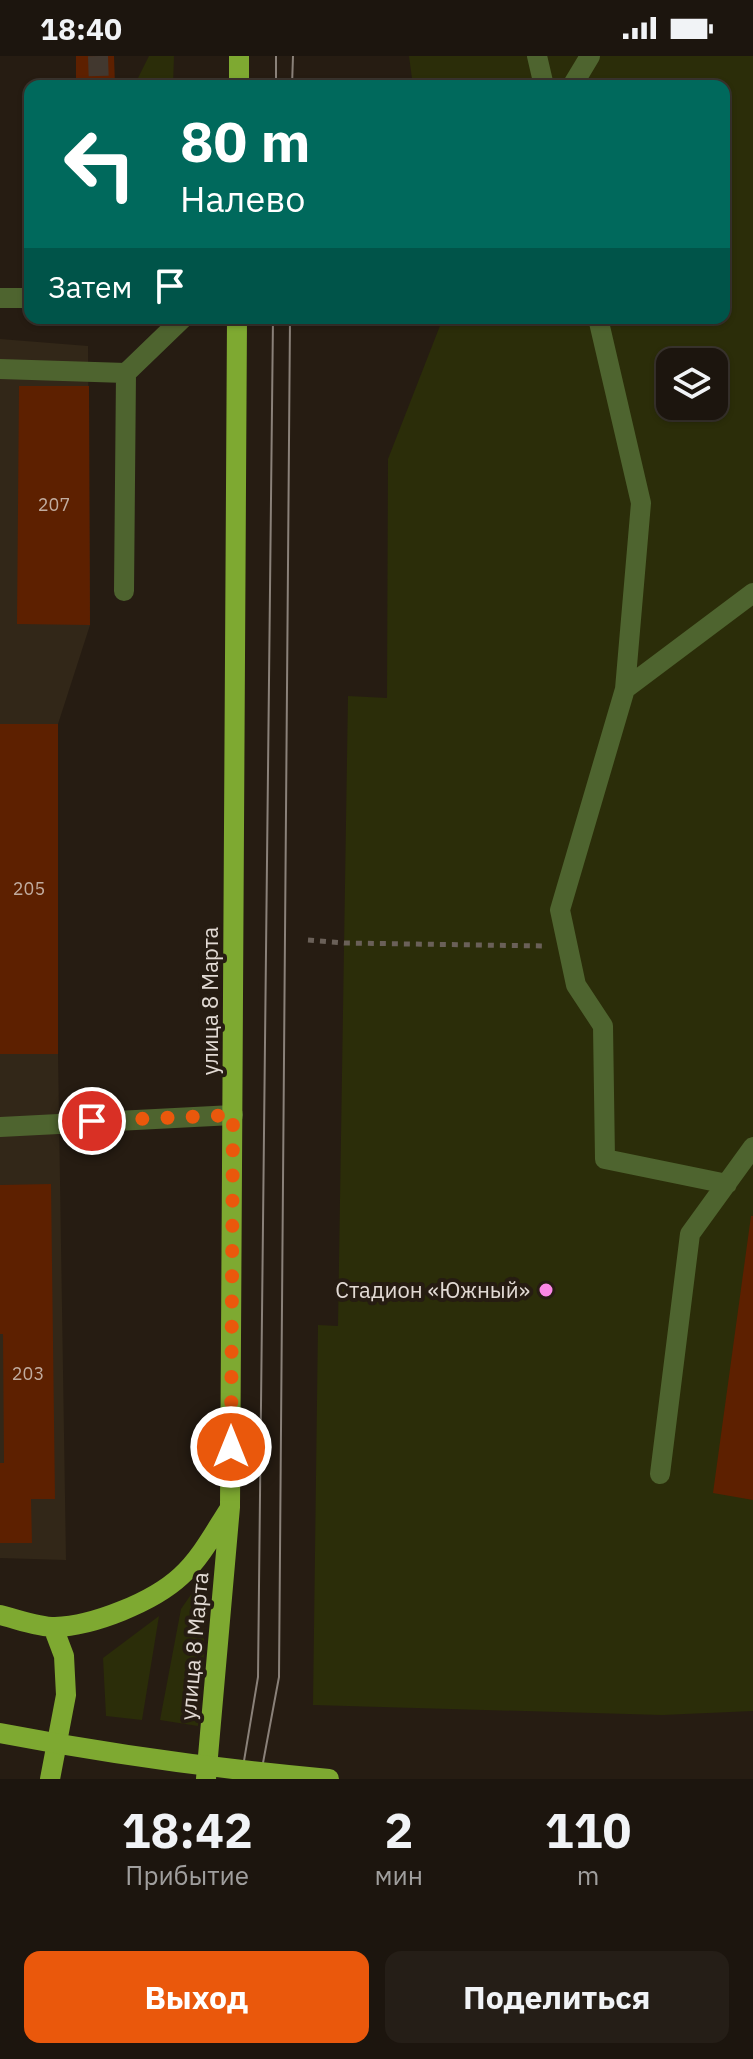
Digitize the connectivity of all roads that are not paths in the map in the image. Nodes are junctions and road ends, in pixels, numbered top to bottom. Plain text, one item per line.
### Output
1 (239, 56) edge
2 (537, 56) edge
3 (590, 56) edge
4 (239, 80) edge
5 (543, 80) edge
6 (576, 80) edge
7 (0, 298) edge
8 (24, 298) edge
9 (177, 324) edge
10 (237, 324) edge
11 (599, 324) edge
12 (0, 369) edge
13 (126, 373) junction
14 (124, 591) dead end
15 (753, 593) edge
16 (625, 689) junction
17 (233, 1115) junction
18 (0, 1127) edge
19 (753, 1147) edge
20 (727, 1184) junction
21 (660, 1474) dead end
22 (230, 1507) junction
23 (0, 1615) edge
24 (53, 1627) junction
25 (0, 1733) edge
26 (50, 1779) edge
27 (206, 1779) edge
28 (329, 1779) edge

1 - 4 main road
2 - 5 street
3 - 6 street
7 - 8 street
9 - 13 street
10 - 17 main road, улица 8 Марта
11 - 16 street
12 - 13 street
13 - 14 street
15 - 16 street
16 - 20 street
17 - 18 street
17 - 22 main road, улица 8 Марта
19 - 20 street
20 - 21 street
22 - 24 main road
22 - 27 main road, улица 8 Марта
23 - 24 main road
24 - 26 main road
25 - 28 main road, bridge

